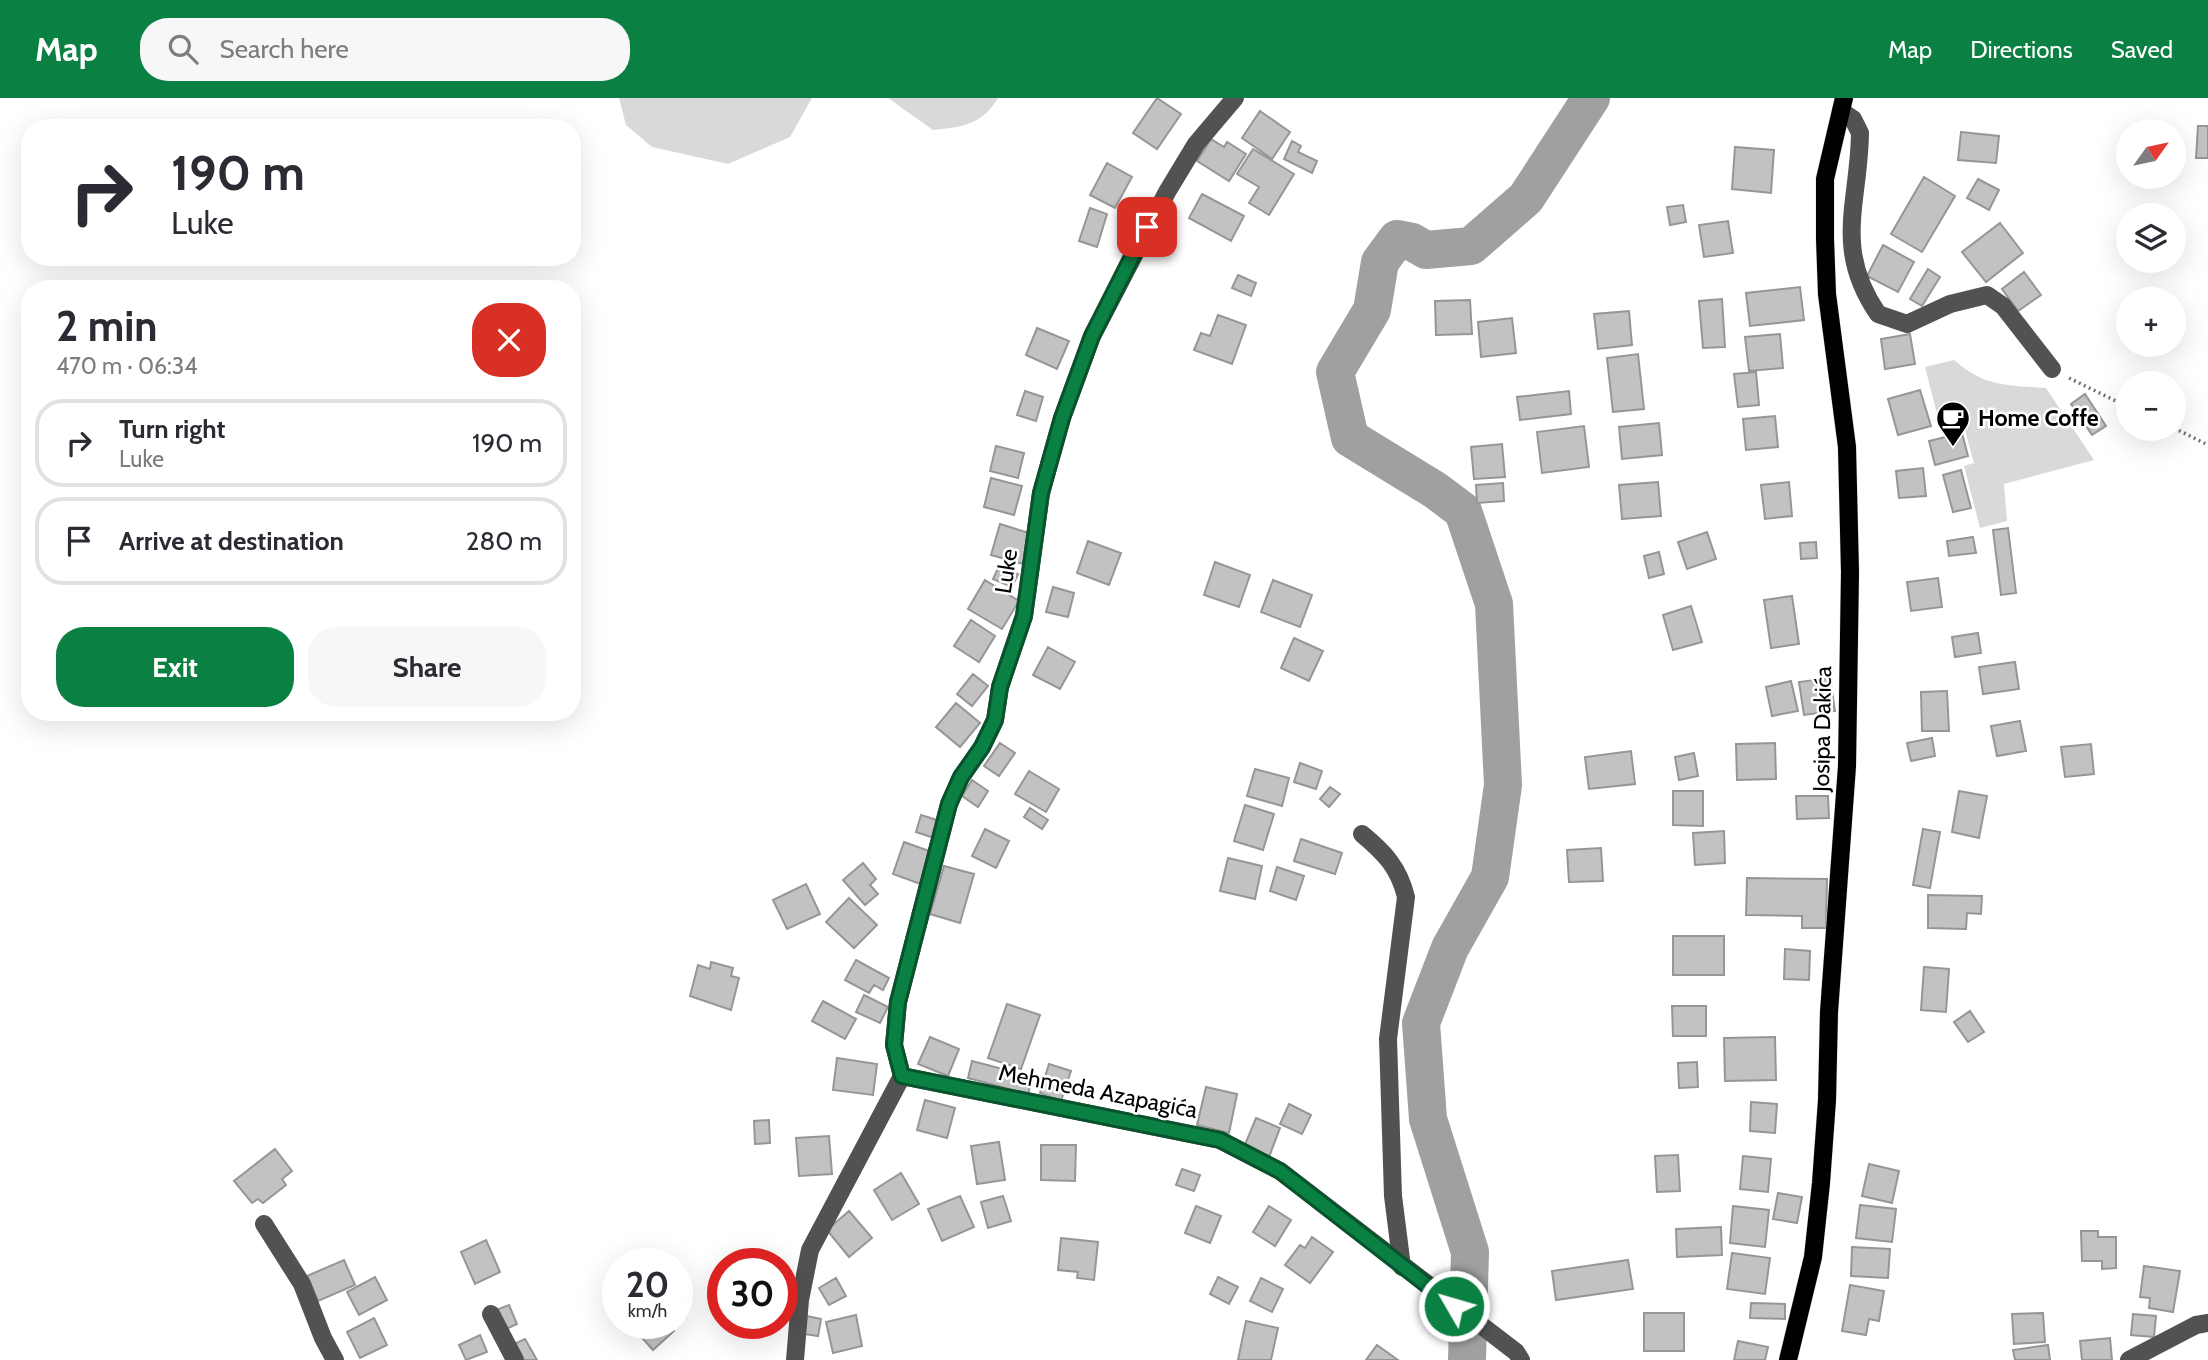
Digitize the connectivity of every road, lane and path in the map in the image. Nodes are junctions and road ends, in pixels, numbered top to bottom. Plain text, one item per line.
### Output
1 (1235, 98) edge
2 (1842, 104) edge
3 (2052, 369) joint
4 (2116, 401) edge
5 (2186, 434) edge
6 (2208, 445) edge
7 (1362, 834) dead end
8 (902, 1076) junction
9 (264, 1224) dead end
10 (1402, 1267) junction
11 (491, 1314) dead end
12 (2208, 1322) edge
13 (335, 1360) edge
14 (515, 1360) edge
15 (795, 1360) edge
16 (1521, 1360) edge
17 (1788, 1360) edge
18 (2129, 1360) edge

1 - 8 street, Luke
2 - 3 street
2 - 17 main road, Josipa Dakića
3 - 4 path
5 - 6 path
7 - 10 street
8 - 10 street, Mehmeda Azapagića
8 - 15 street
9 - 13 street
10 - 16 street, Mehmeda Azapagića
11 - 14 street
12 - 18 street

